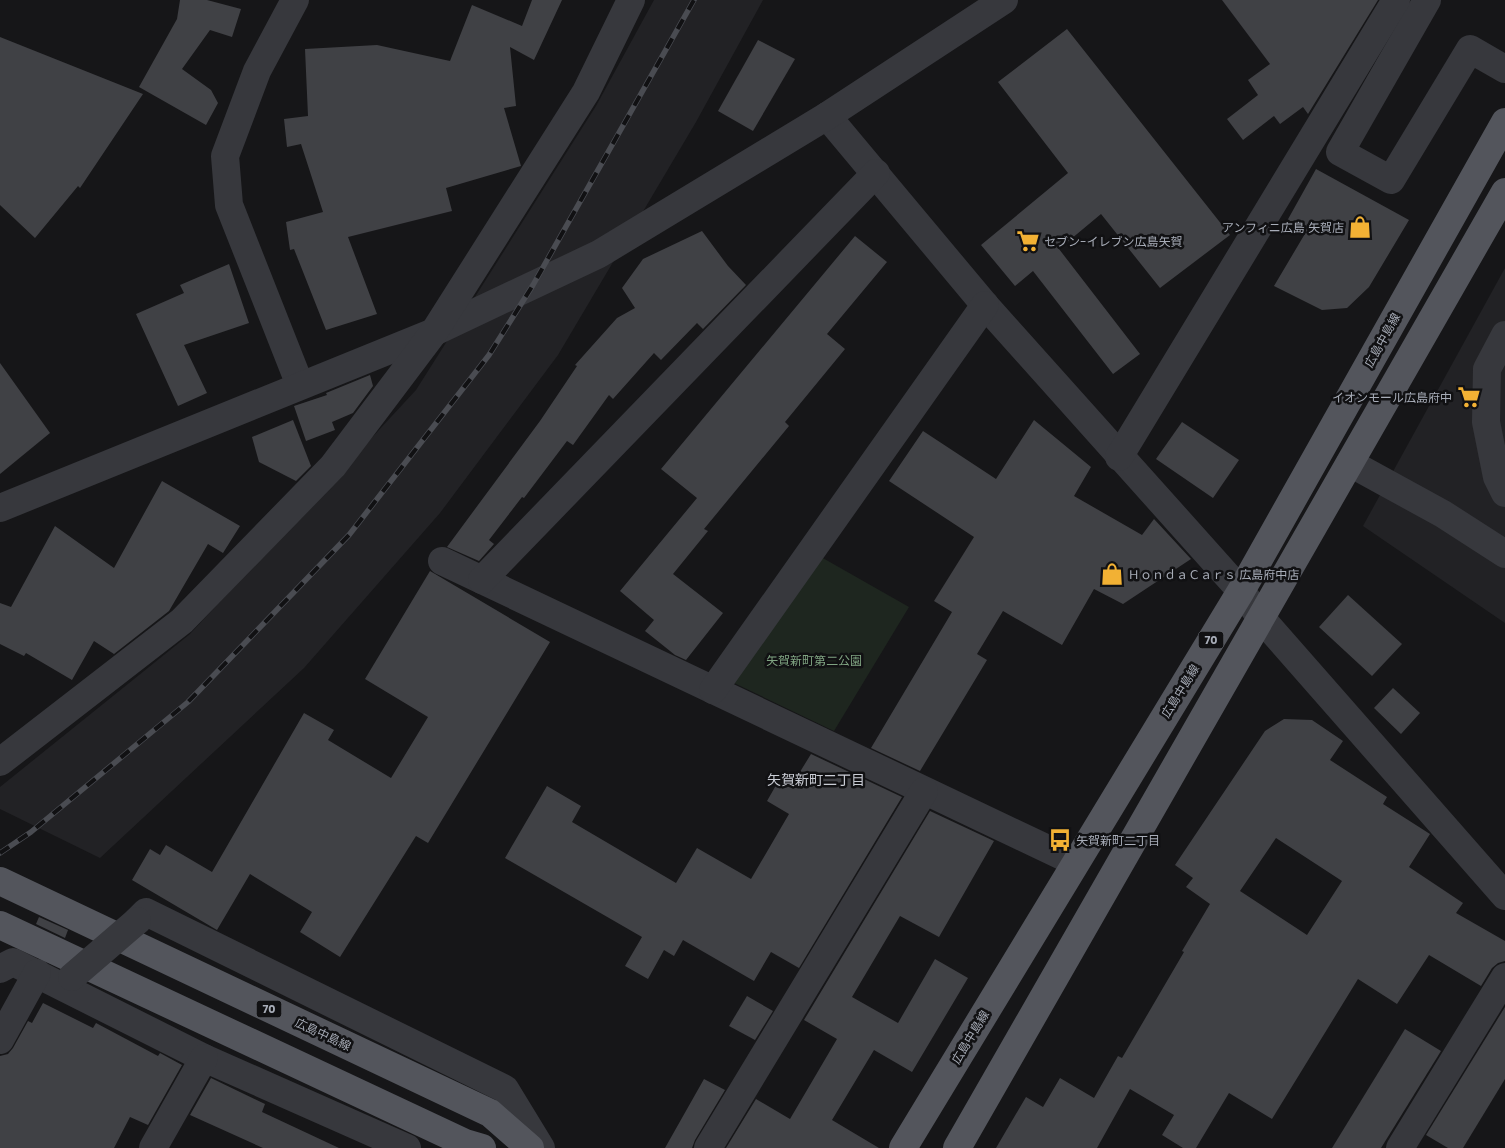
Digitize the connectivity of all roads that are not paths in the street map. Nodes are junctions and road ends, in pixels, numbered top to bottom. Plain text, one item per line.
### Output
1 (295, 0) edge
2 (631, 0) edge
3 (1004, 0) edge
4 (1396, 0) edge
5 (1427, 0) edge
6 (1505, 69) edge
7 (827, 116) junction
8 (1505, 122) edge
9 (876, 173) junction
10 (1505, 192) edge
11 (985, 305) junction
12 (434, 332) junction
13 (1505, 335) edge
14 (300, 385) junction
15 (1119, 456) junction
16 (1350, 463) junction
17 (1505, 493) edge
18 (0, 508) edge
19 (1505, 554) edge
20 (442, 561) dead end
21 (482, 580) junction
22 (1241, 592) junction
23 (1261, 618) junction
24 (712, 690) junction
25 (0, 762) edge
26 (924, 791) junction
27 (1075, 862) junction
28 (0, 881) edge
29 (1505, 896) edge
30 (0, 925) edge
31 (0, 969) edge
32 (37, 973) junction
33 (1505, 977) edge
34 (68, 982) junction
35 (0, 1040) edge
36 (204, 1058) junction
37 (153, 1148) edge
38 (407, 1148) edge
39 (482, 1148) edge
40 (530, 1148) edge
41 (541, 1148) edge
42 (708, 1148) edge
43 (903, 1148) edge
44 (957, 1148) edge
45 (1400, 1148) edge

1 - 14 street
2 - 12 street
3 - 7 street
4 - 15 street
5 - 6 street
7 - 9 street
7 - 12 street
8 - 22 main road, 広島中島線 / 70
9 - 11 street
9 - 21 street
10 - 16 main road, 70
11 - 15 street
11 - 24 street
12 - 14 street
12 - 25 street
13 - 17 street
14 - 18 street
15 - 22 street
16 - 19 street
16 - 23 main road, 70
20 - 21 street
21 - 24 street
22 - 23 street
22 - 27 main road, 広島中島線 / 70
23 - 29 street
23 - 44 main road, 70
24 - 26 street
26 - 27 street
26 - 42 street
27 - 43 main road, 広島中島線 / 70
28 - 40 main road, 広島中島線 / 70
30 - 39 main road
31 - 32 street
32 - 34 street
32 - 35 street
33 - 45 street
34 - 36 street
34 - 41 street, bridge
36 - 37 street
36 - 38 street

